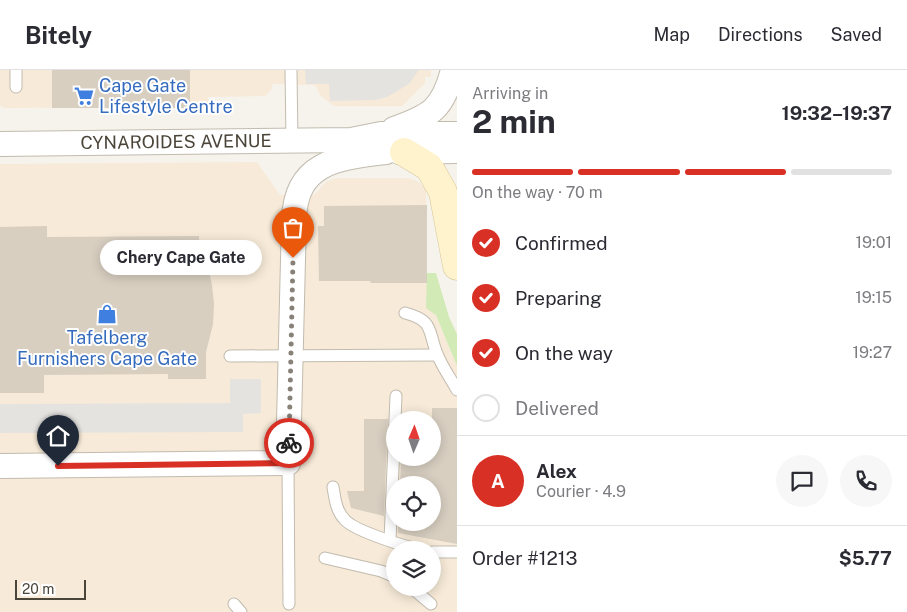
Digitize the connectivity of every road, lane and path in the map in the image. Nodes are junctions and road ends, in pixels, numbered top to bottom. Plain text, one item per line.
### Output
1 (16, 70) edge
2 (291, 70) edge
3 (452, 70) edge
4 (16, 87) dead end
5 (457, 134) edge
6 (292, 141) junction
7 (0, 144) edge
8 (390, 146) junction
9 (457, 151) edge
10 (457, 266) edge
11 (405, 313) dead end
12 (292, 355) junction
13 (437, 355) junction
14 (230, 356) dead end
15 (457, 390) edge
16 (396, 396) dead end
17 (288, 463) junction
18 (0, 466) edge
19 (333, 487) dead end
20 (390, 540) junction
21 (393, 541) edge
22 (441, 552) edge
23 (457, 552) edge
24 (325, 558) dead end
25 (386, 573) edge
26 (422, 596) edge
27 (289, 604) dead end
28 (431, 604) dead end

1 - 4 lane
2 - 6 lane
3 - 8 street
5 - 8 street, CYNAROIDES AVENUE
6 - 7 street, CYNAROIDES AVENUE
6 - 8 street, CYNAROIDES AVENUE
8 - 9 street, CYNAROIDES AVENUE
8 - 10 main road
8 - 12 street
11 - 13 lane
12 - 13 lane
12 - 14 lane
12 - 17 street
13 - 15 lane
16 - 20 lane
17 - 18 street
17 - 27 lane
19 - 20 lane
20 - 21 lane
22 - 23 lane
24 - 25 lane
26 - 28 lane

